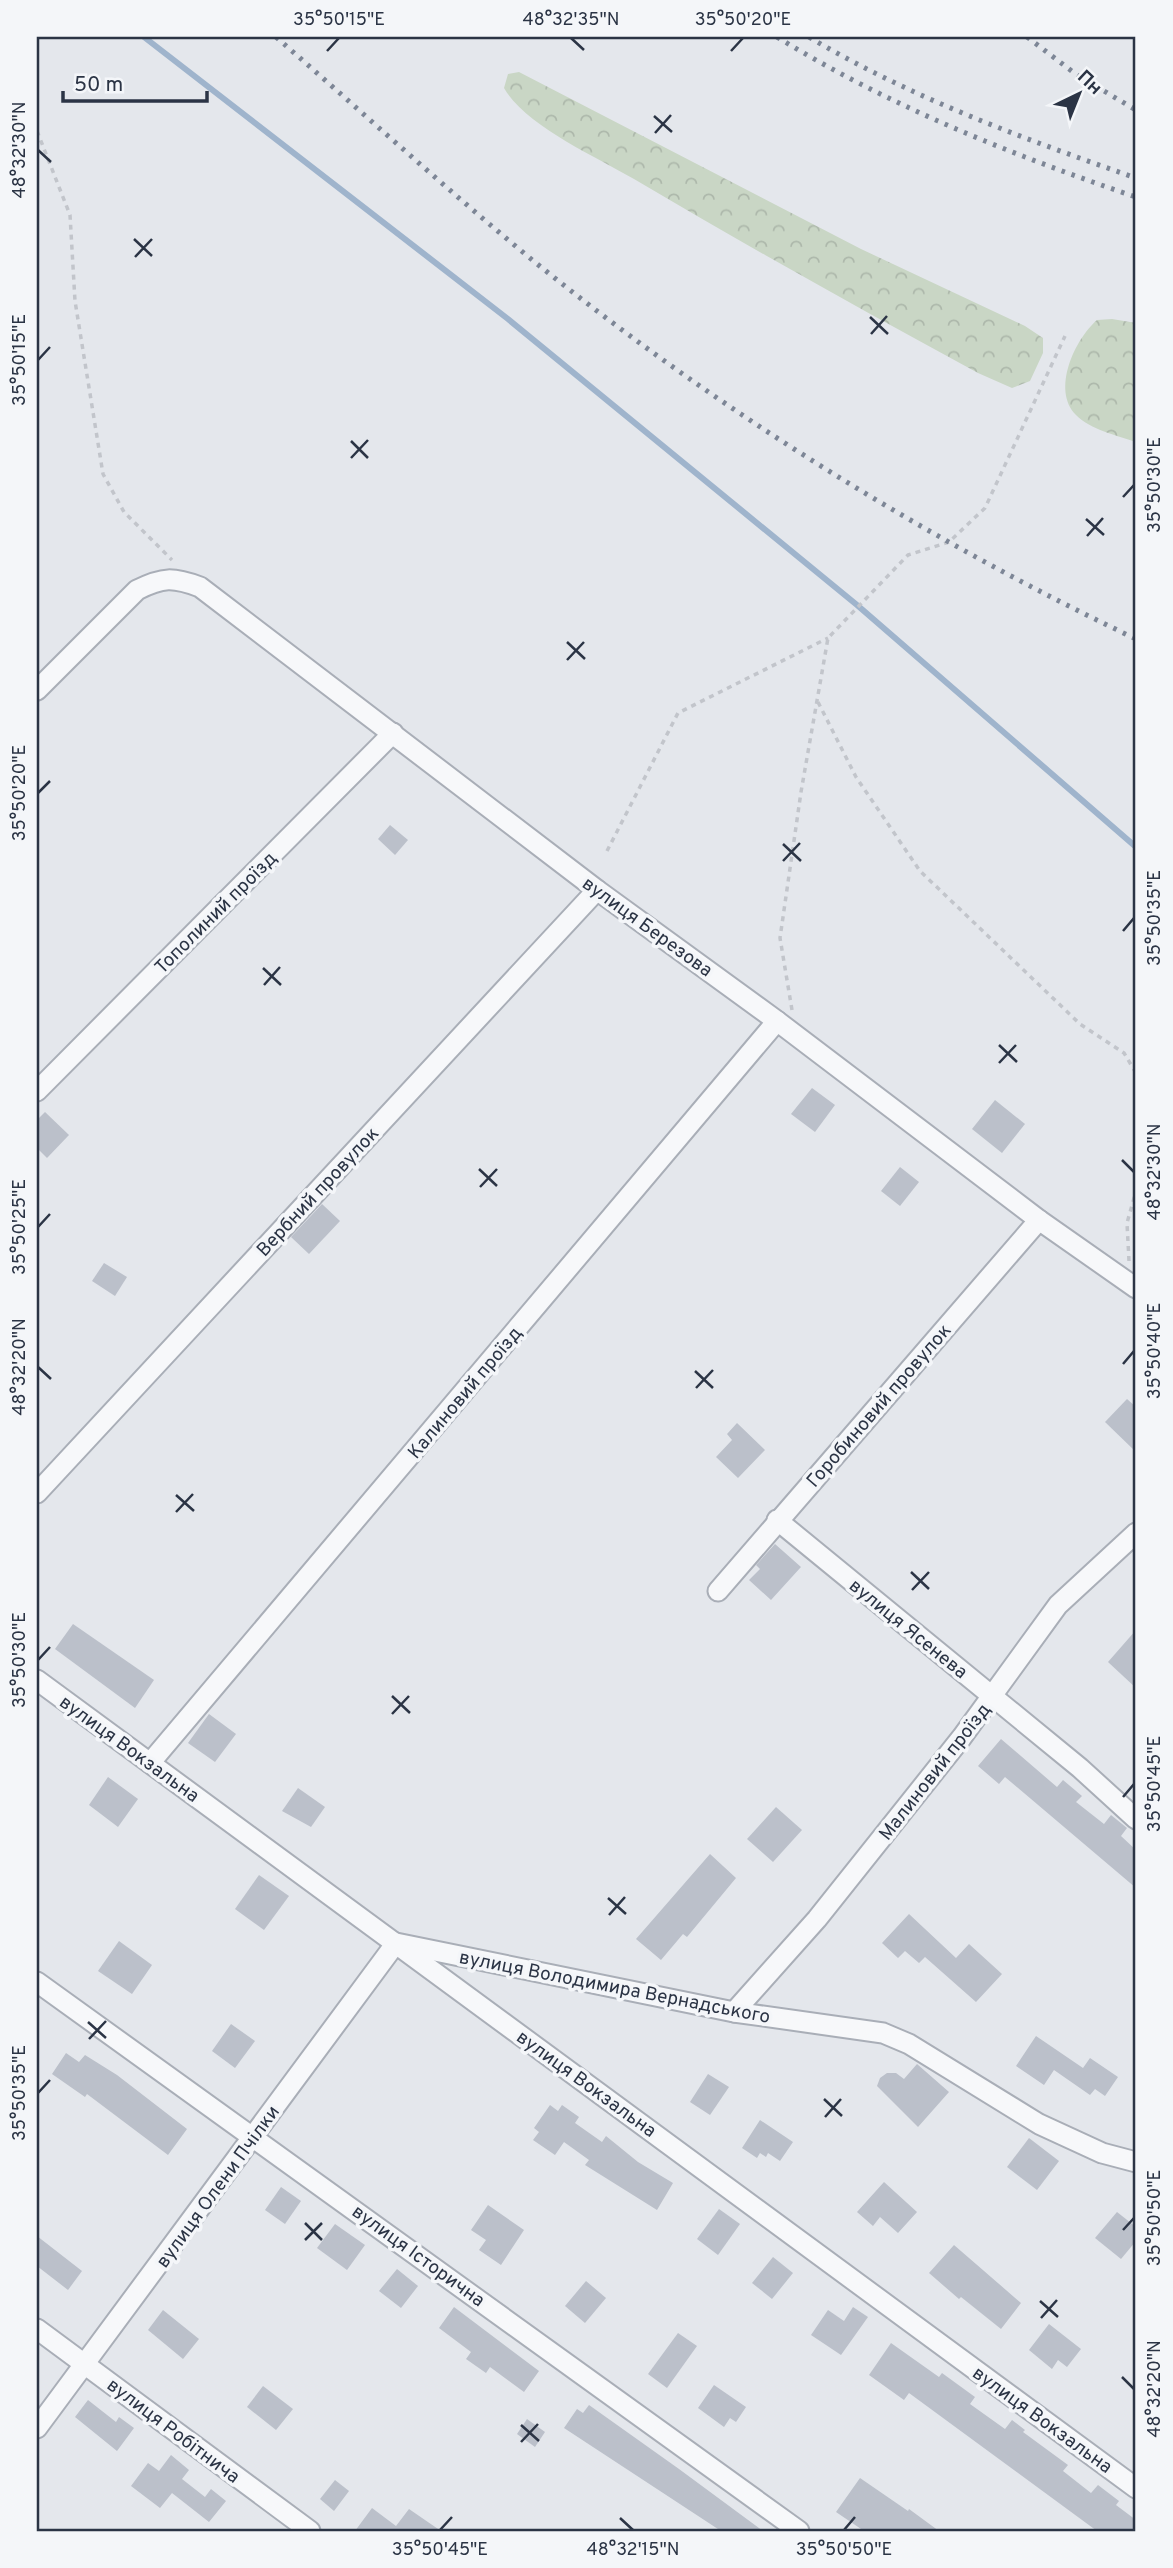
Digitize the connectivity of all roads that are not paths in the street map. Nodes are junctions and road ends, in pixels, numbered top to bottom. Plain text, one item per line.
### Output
1 (37, 690) edge
2 (393, 733) junction
3 (597, 890) junction
4 (777, 1021) junction
5 (37, 1091) edge
6 (1039, 1220) junction
7 (1133, 1286) edge
8 (37, 1493) edge
9 (777, 1520) junction
10 (1136, 1534) edge
11 (718, 1591) dead end
12 (37, 1680) edge
13 (992, 1696) junction
14 (150, 1763) junction
15 (1136, 1819) edge
16 (396, 1943) junction
17 (37, 1982) edge
18 (734, 2012) junction
19 (254, 2135) junction
20 (1136, 2162) edge
21 (37, 2329) edge
22 (86, 2364) junction
23 (37, 2428) edge
24 (1136, 2488) edge
25 (310, 2531) edge
26 (799, 2531) edge

1 - 2 street, вулиця Березова
2 - 3 street, вулиця Березова
2 - 5 street, Тополиний проїзд
3 - 4 street, вулиця Березова
3 - 8 street, Вербний провулок
4 - 6 street, вулиця Березова
4 - 14 street, Калиновий проїзд
6 - 7 street, вулиця Березова
6 - 9 street, Горобиновий провулок
9 - 11 street, Горобиновий провулок
9 - 13 street, вулиця Ясенева
10 - 13 street, Малиновий проїзд
12 - 14 street, вулиця Вокзальна
13 - 15 street, вулиця Ясенева
13 - 18 street, Малиновий проїзд
14 - 16 street, вулиця Вокзальна
16 - 18 street, вулиця Володимира Вернадського
16 - 19 street, вулиця Олени Пчілки
16 - 24 street, вулиця Вокзальна
17 - 19 street, вулиця Історична
18 - 20 street, вулиця Володимира Вернадського
19 - 22 street, вулиця Олени Пчілки
19 - 26 street, вулиця Історична
21 - 22 street, вулиця Робітнича
22 - 23 street, вулиця Олени Пчілки
22 - 25 street, вулиця Робітнича

